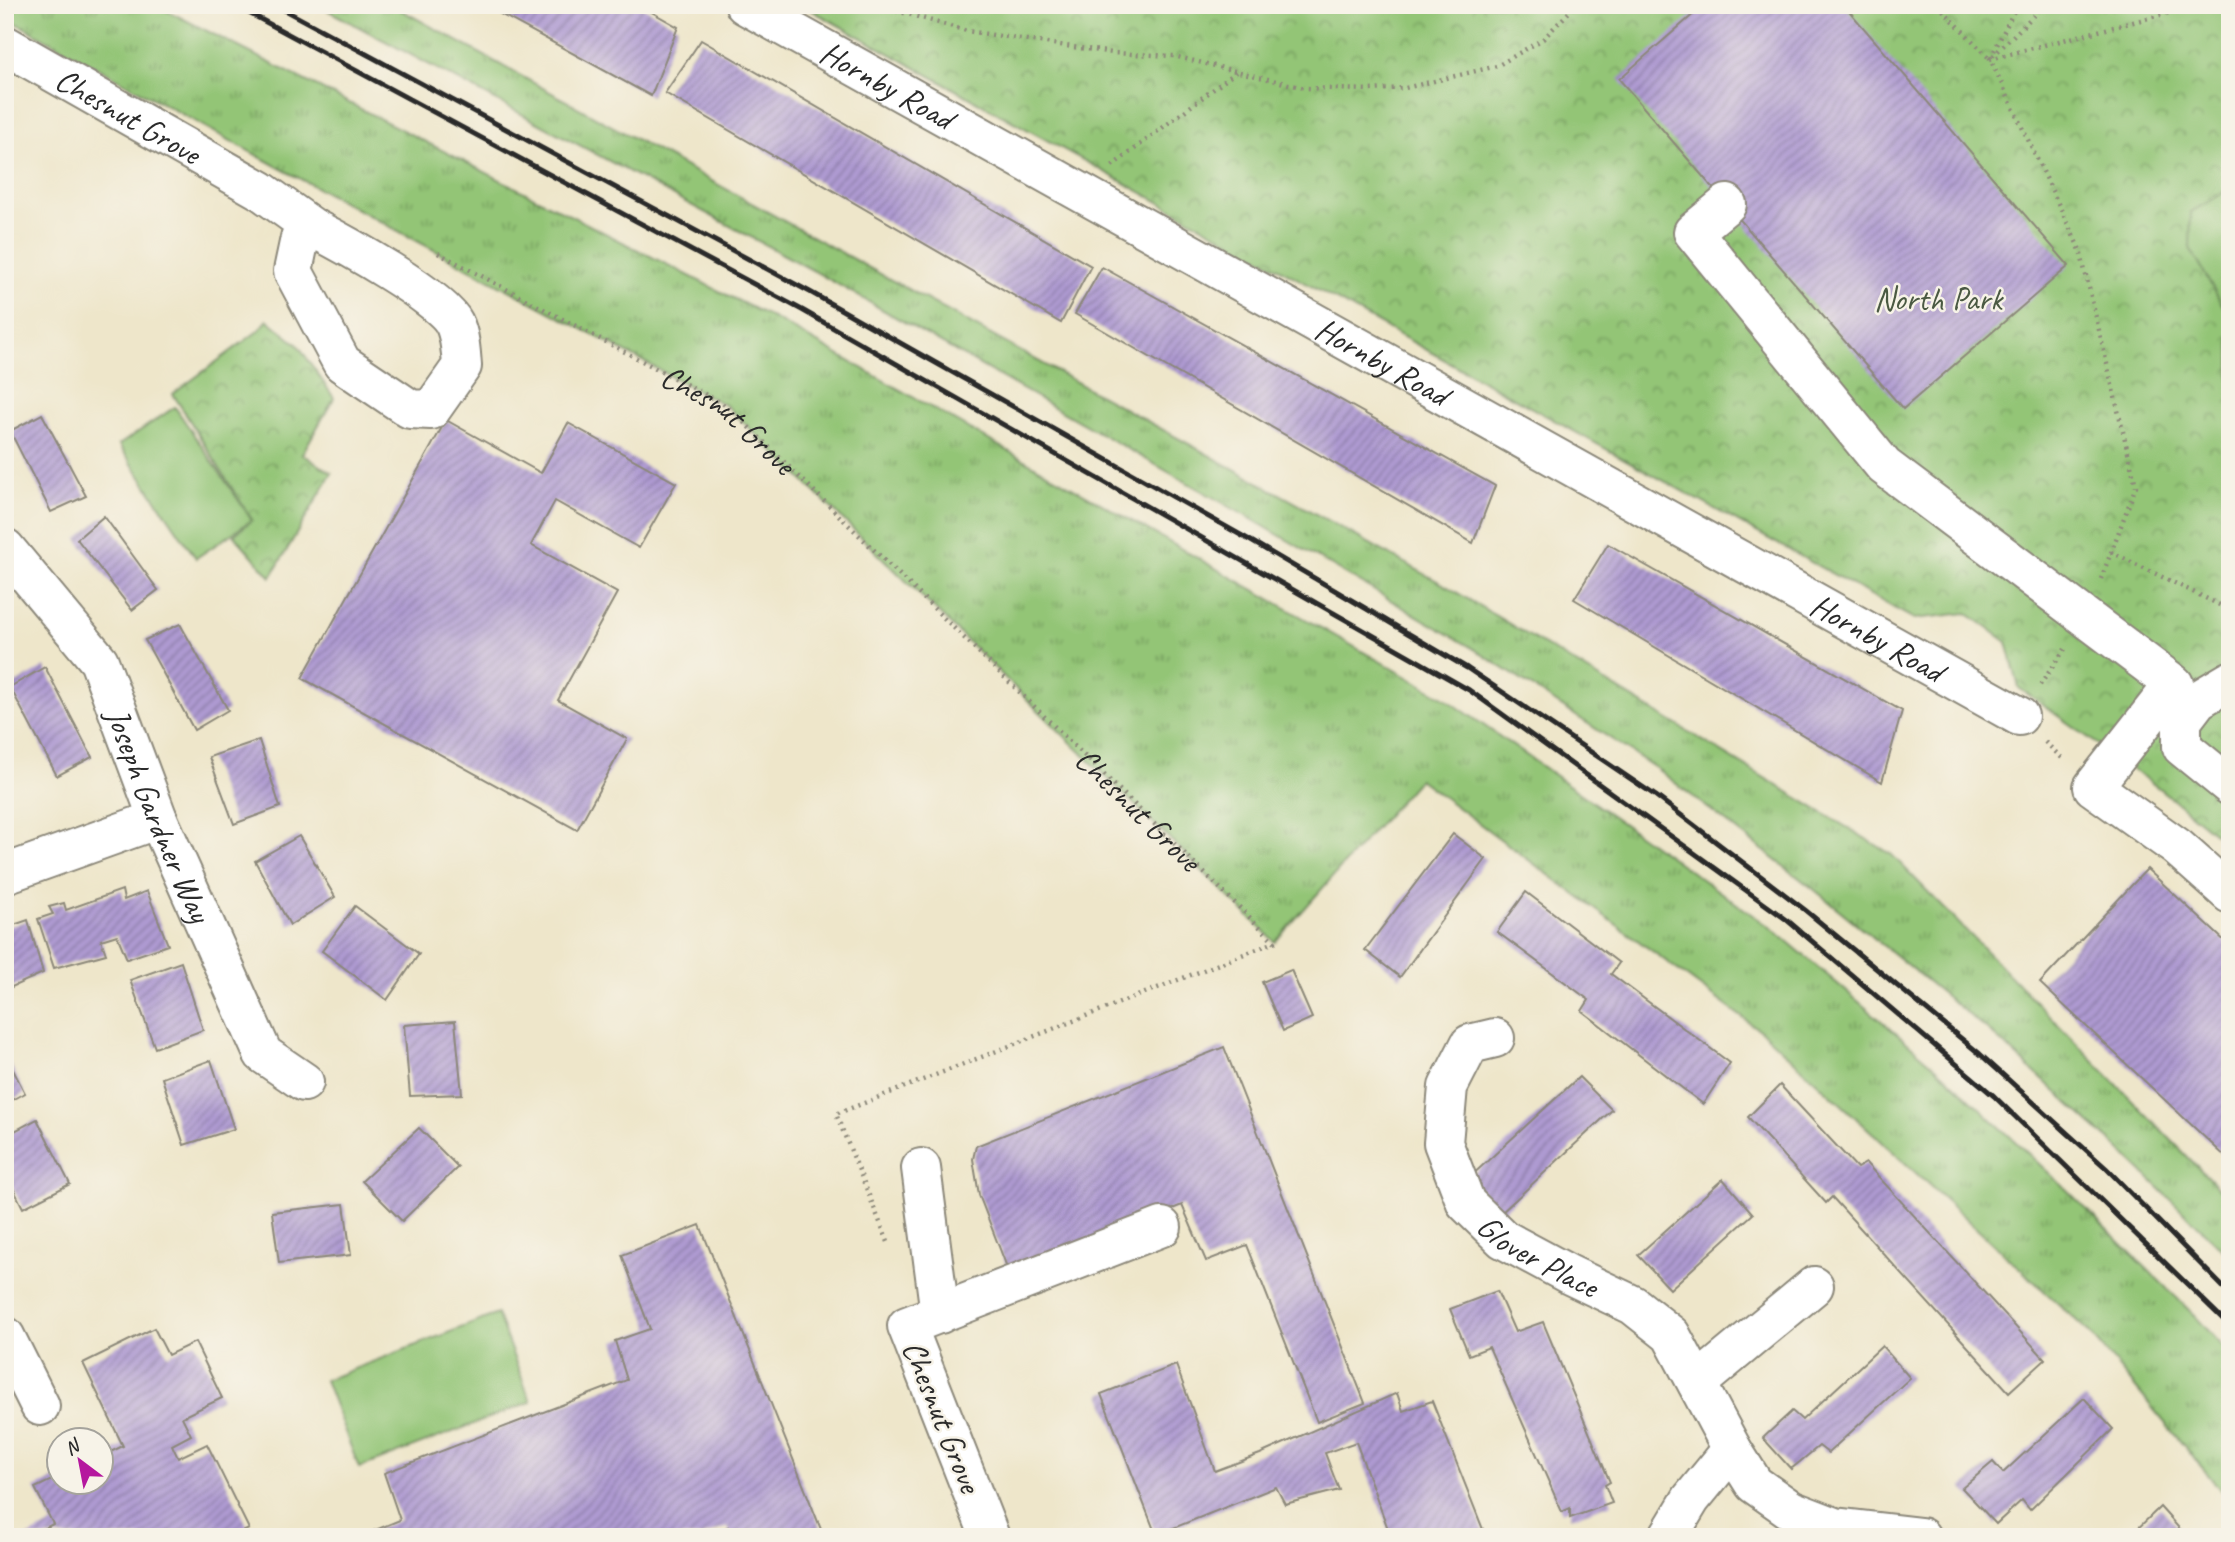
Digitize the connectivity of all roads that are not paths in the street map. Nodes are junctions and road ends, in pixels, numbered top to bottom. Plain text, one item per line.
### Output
1 (745, 5) edge
2 (5, 45) edge
3 (1727, 204) dead end
4 (313, 228) junction
5 (5, 548) edge
6 (2230, 681) edge
7 (2019, 716) road end
8 (2230, 786) edge
9 (158, 819) junction
10 (5, 874) edge
11 (2230, 894) edge
12 (1495, 1038) dead end
13 (304, 1082) dead end
14 (922, 1168) dead end
15 (1162, 1227) dead end
16 (1814, 1286) dead end
17 (924, 1320) junction
18 (5, 1336) edge
19 (1697, 1383) junction
20 (40, 1406) dead end
21 (1732, 1449) junction
22 (990, 1537) edge
23 (1668, 1537) edge
24 (1921, 1537) edge

1 - 7 street, Hornby Road
2 - 4 street, Chesnut Grove
3 - 11 street
4 - 4 street, Chesnut Grove
5 - 9 street, Joseph Gardner Way
6 - 8 street
9 - 10 street
9 - 13 street, Joseph Gardner Way
12 - 19 street, Glover Place
14 - 17 street, Chesnut Grove
15 - 17 street
16 - 19 street
17 - 22 street, Chesnut Grove
18 - 20 street
19 - 21 street, Glover Place
21 - 23 street
21 - 24 street, Glover Place

